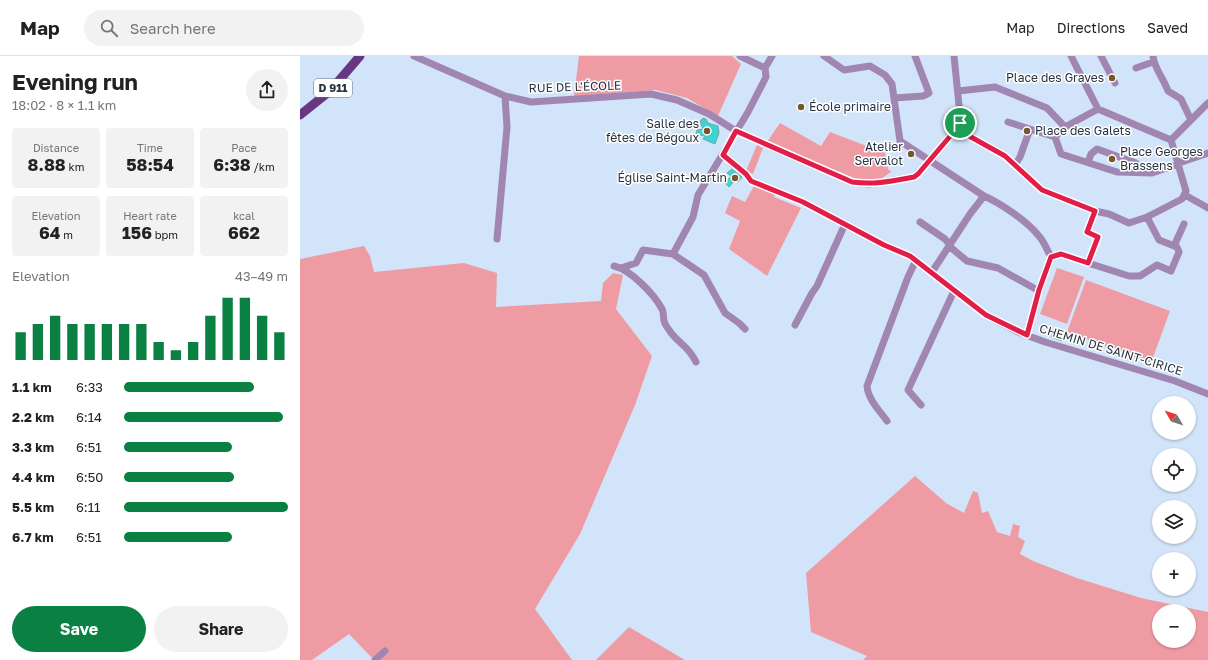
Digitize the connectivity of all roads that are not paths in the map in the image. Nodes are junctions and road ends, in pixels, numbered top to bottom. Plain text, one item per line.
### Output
1 (360, 56) edge
2 (414, 56) edge
3 (740, 56) edge
4 (772, 56) edge
5 (824, 56) edge
6 (915, 56) edge
7 (954, 56) edge
8 (1071, 56) edge
9 (1101, 56) edge
10 (1153, 59) edge
11 (765, 68) junction
12 (1136, 68) dead end
13 (1115, 83) dead end
14 (958, 91) junction
15 (505, 96) junction
16 (894, 98) junction
17 (1208, 104) edge
18 (1098, 109) junction
19 (300, 115) edge
20 (1191, 120) junction
21 (1008, 122) dead end
22 (960, 123) junction
23 (1065, 127) junction
24 (1030, 129) junction
25 (736, 131) junction
26 (962, 132) junction
27 (952, 134) junction
28 (1055, 136) junction
29 (1171, 140) junction
30 (1208, 153) edge
31 (723, 155) junction
32 (930, 161) junction
33 (1088, 162) junction
34 (1179, 164) junction
35 (1015, 165) junction
36 (1137, 172) junction
37 (1185, 195) junction
38 (984, 196) junction
39 (1208, 208) edge
40 (1095, 211) junction
41 (1147, 217) junction
42 (920, 222) dead end
43 (845, 224) junction
44 (1184, 224) dead end
45 (497, 239) dead end
46 (950, 245) junction
47 (1174, 246) junction
48 (673, 254) junction
49 (1051, 257) junction
50 (916, 260) junction
51 (1088, 263) junction
52 (932, 272) junction
53 (954, 290) junction
54 (1039, 290) junction
55 (796, 325) dead end
56 (745, 329) dead end
57 (1027, 335) junction
58 (696, 362) dead end
59 (1208, 394) edge
60 (921, 405) dead end
61 (887, 421) dead end
62 (385, 651) dead end
63 (375, 660) edge

1 - 19 main road, D 911
2 - 15 street, RUE DE L'ÉCOLE
3 - 11 street
4 - 11 street
5 - 16 street
6 - 16 street
7 - 14 street
8 - 18 street
9 - 13 street
10 - 12 street
10 - 20 street
11 - 25 street
14 - 22 street
14 - 23 street
15 - 25 street, RUE DE L'ÉCOLE
15 - 45 street
16 - 32 street
17 - 20 street
18 - 23 street
18 - 29 street
20 - 29 street
21 - 24 street
22 - 26 street
22 - 27 street
23 - 28 street
24 - 28 street
24 - 35 street
25 - 31 street
25 - 32 street, RUE DE L'ÉCOLE
26 - 27 street
26 - 35 street
27 - 32 street, RUE DE L'ÉCOLE
28 - 33 street
29 - 34 street
30 - 34 street
31 - 43 street, CHEMIN DE SAINT-CIRICE
31 - 48 street
32 - 38 street
33 - 36 street
33 - 36 street
34 - 36 street
34 - 37 street
35 - 40 street
37 - 39 street
37 - 41 street
38 - 46 street
38 - 49 street
40 - 41 street
40 - 51 street
41 - 47 street
42 - 46 street
43 - 50 street, CHEMIN DE SAINT-CIRICE
43 - 55 street
44 - 47 street
46 - 52 street
46 - 54 street
47 - 51 street
48 - 56 street
48 - 58 street
49 - 51 street
49 - 54 street
50 - 52 street, CHEMIN DE SAINT-CIRICE
50 - 61 street
52 - 53 street, CHEMIN DE SAINT-CIRICE
53 - 57 street, CHEMIN DE SAINT-CIRICE
53 - 60 street
54 - 57 street
57 - 59 street, CHEMIN DE SAINT-CIRICE
62 - 63 street

